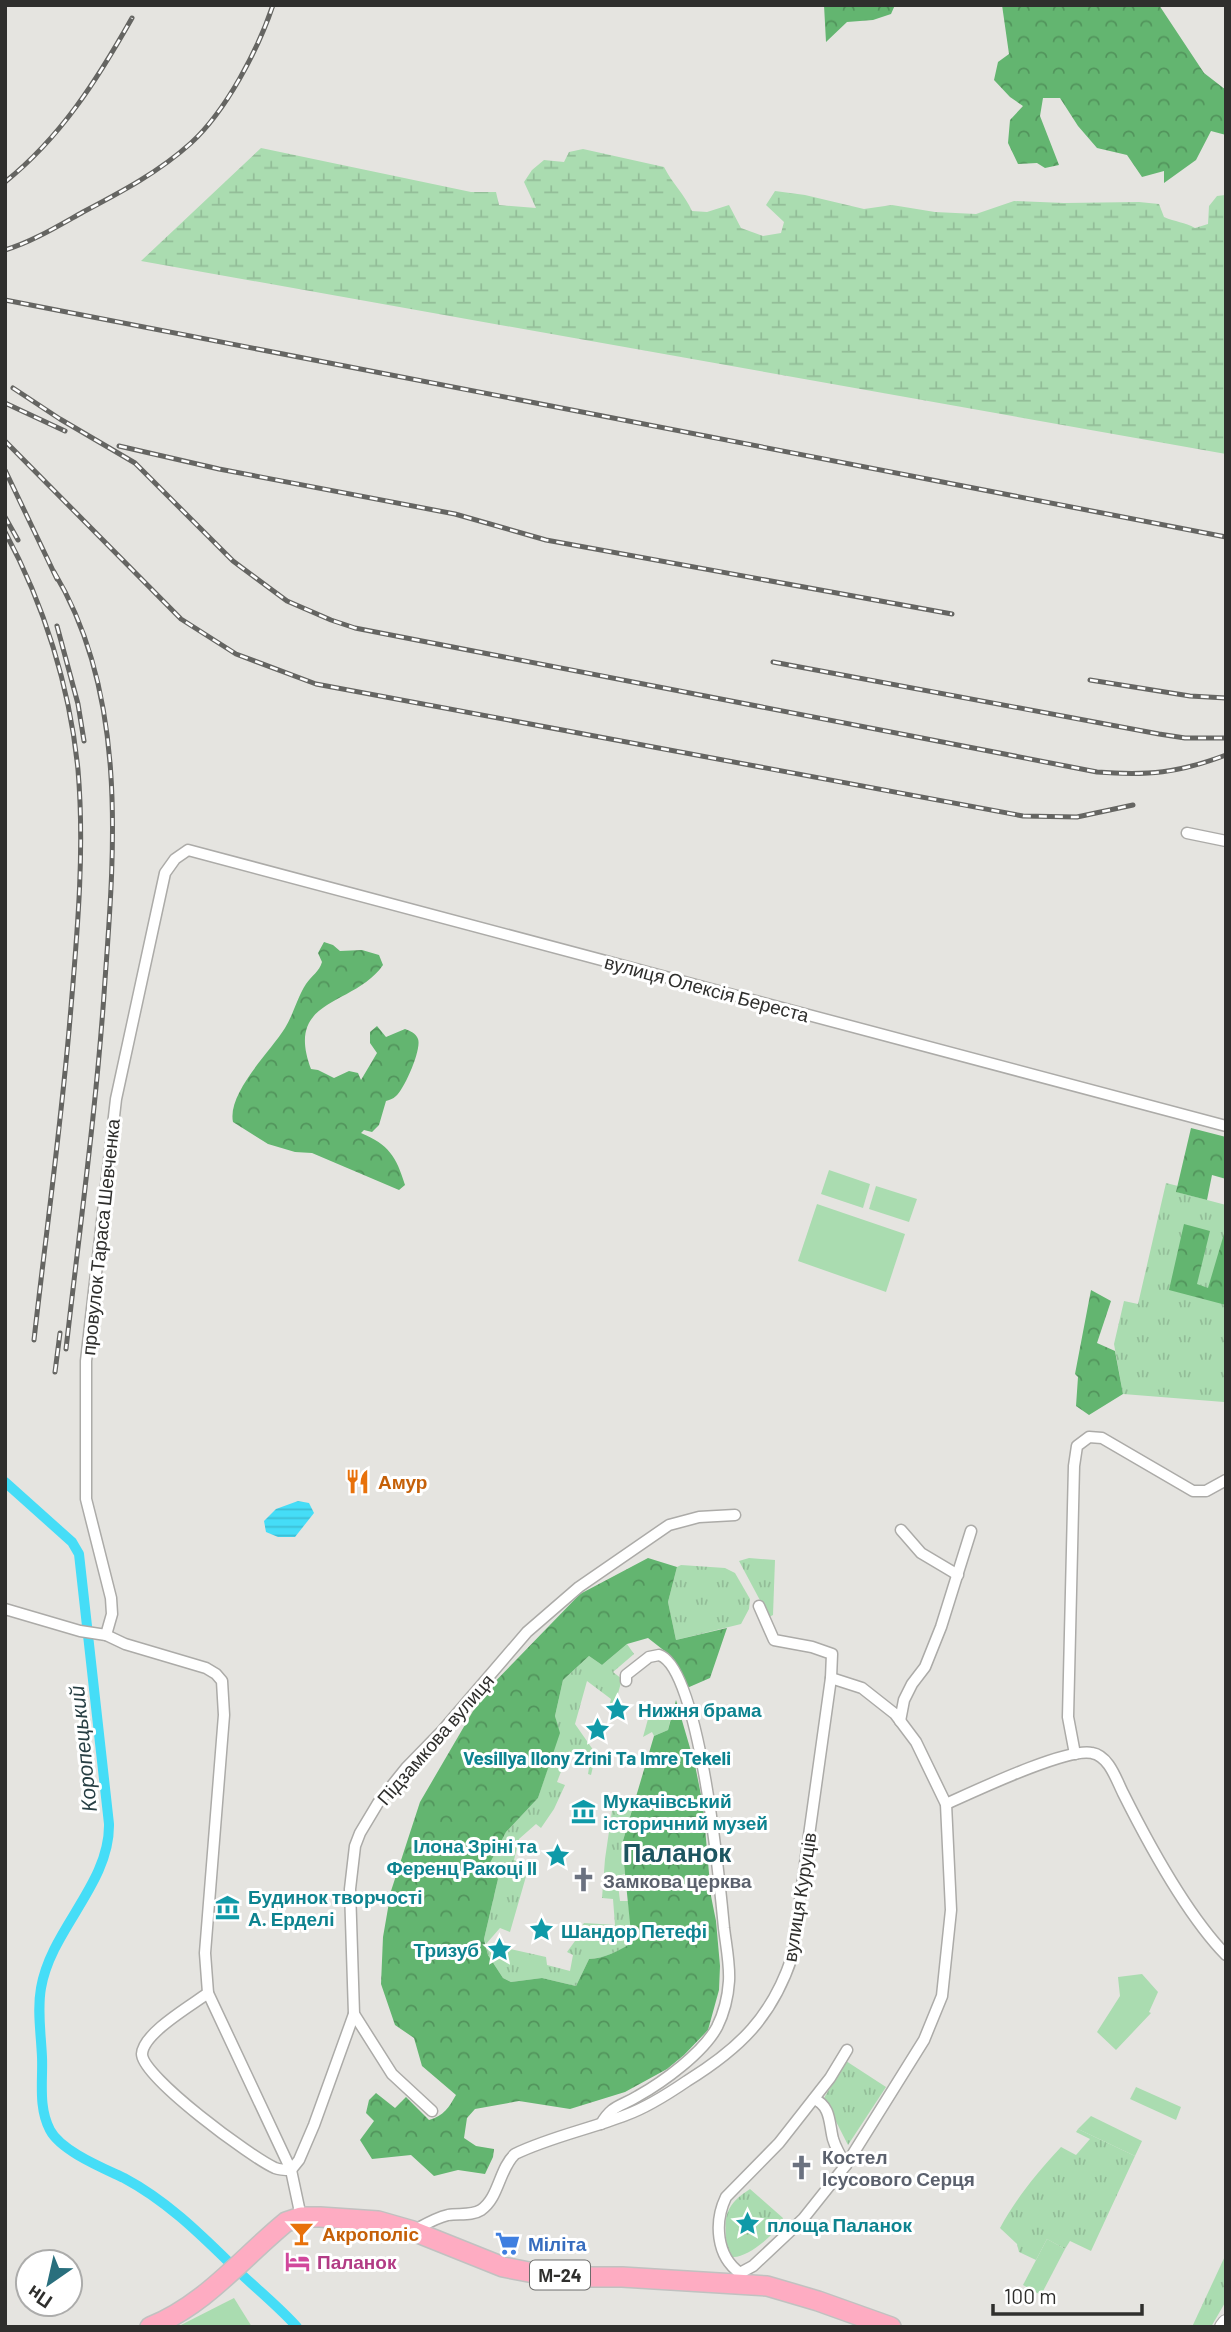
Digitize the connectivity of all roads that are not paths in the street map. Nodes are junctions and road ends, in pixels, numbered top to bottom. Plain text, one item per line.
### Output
1 (1187, 833) dead end
2 (1226, 841) edge
3 (188, 850) joint
4 (1226, 1126) edge
5 (1224, 1483) edge
6 (736, 1515) dead end
7 (901, 1530) dead end
8 (971, 1531) dead end
9 (958, 1575) junction
10 (759, 1606) dead end
11 (5, 1609) edge
12 (102, 1635) junction
13 (831, 1678) junction
14 (626, 1681) dead end
15 (900, 1721) junction
16 (1075, 1754) junction
17 (946, 1804) junction
18 (1226, 1955) edge
19 (208, 1993) junction
20 (354, 2014) junction
21 (847, 2050) dead end
22 (814, 2099) junction
23 (432, 2111) dead end
24 (601, 2124) junction
25 (846, 2165) junction
26 (291, 2170) junction
27 (301, 2217) junction
28 (413, 2231) junction
29 (740, 2278) junction
30 (150, 2327) edge
31 (891, 2327) edge

1 - 2 street
3 - 4 street, вулиця Олексія Береста
3 - 12 street, провулок Тараса Шевченка
5 - 16 street
6 - 20 street, Підзамкова вулиця
7 - 9 street
8 - 9 street
9 - 15 street
10 - 13 street, вулиця Куруців
11 - 12 street
12 - 19 street
13 - 15 street
13 - 24 street, вулиця Куруців
14 - 24 street
15 - 17 street
16 - 17 street
16 - 18 street
17 - 25 street
19 - 26 street
19 - 26 street
20 - 23 street
20 - 26 street
21 - 22 street
22 - 25 street
22 - 29 street
24 - 28 street, вулиця Куруців
25 - 29 street
26 - 27 street
27 - 28 highway, М-24
27 - 30 highway
28 - 29 highway, М-24
29 - 31 highway, М-24

